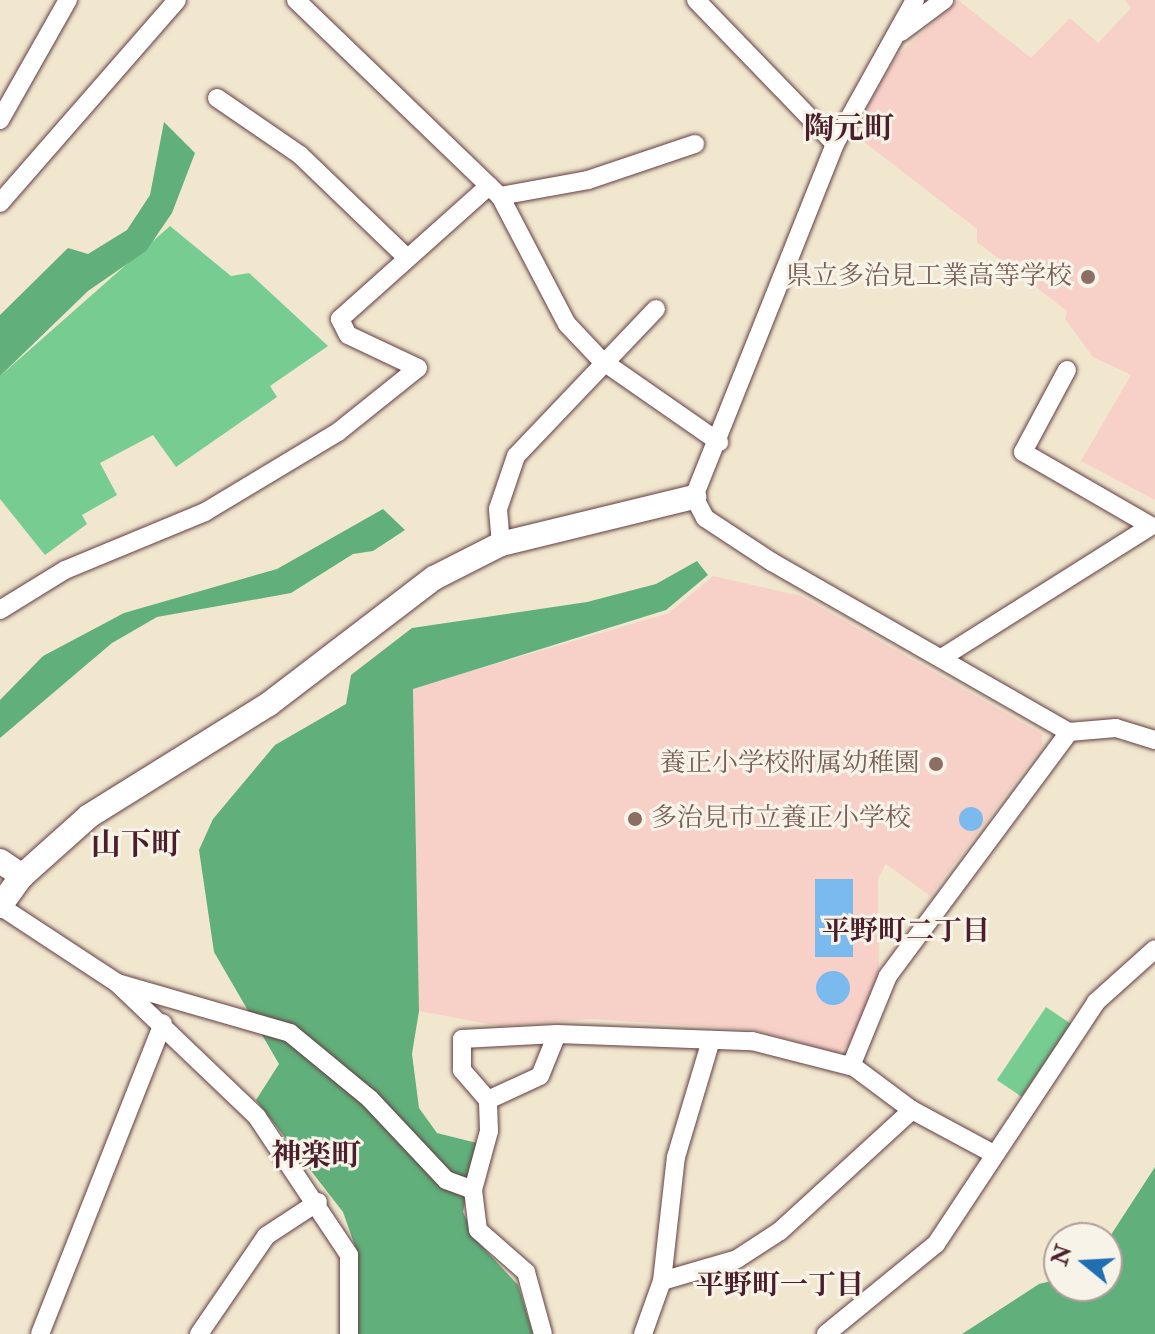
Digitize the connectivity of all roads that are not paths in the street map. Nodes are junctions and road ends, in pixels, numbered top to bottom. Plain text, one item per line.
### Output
1 (68, 0) edge
2 (296, 0) edge
3 (696, 0) edge
4 (915, 0) edge
5 (944, 0) edge
6 (178, 3) edge
7 (898, 34) junction
8 (217, 98) dead end
9 (0, 120) edge
10 (695, 144) dead end
11 (835, 144) junction
12 (495, 191) junction
13 (0, 203) edge
14 (404, 255) junction
15 (656, 309) dead end
16 (601, 360) junction
17 (1067, 370) dead end
18 (719, 442) junction
19 (694, 497) junction
20 (1153, 525) edge
21 (501, 544) junction
22 (0, 610) edge
23 (943, 657) junction
24 (1069, 732) junction
25 (1155, 740) edge
26 (0, 861) edge
27 (22, 876) junction
28 (0, 906) edge
29 (1155, 949) edge
30 (117, 983) junction
31 (163, 1024) junction
32 (557, 1034) junction
33 (711, 1040) junction
34 (851, 1066) junction
35 (488, 1100) junction
36 (912, 1110) junction
37 (992, 1153) junction
38 (473, 1190) junction
39 (318, 1202) junction
40 (662, 1281) junction
41 (847, 1328) edge
42 (40, 1334) edge
43 (199, 1334) edge
44 (349, 1334) edge
45 (543, 1334) edge
46 (643, 1334) edge
47 (826, 1334) edge

1 - 9 street
2 - 12 street
3 - 11 street
4 - 7 street
5 - 7 street
6 - 13 street
7 - 11 street
8 - 14 street
10 - 12 street
11 - 18 street
12 - 14 street
12 - 16 street
14 - 22 street
15 - 16 street
16 - 18 street
16 - 21 street
17 - 20 street
18 - 19 street
19 - 21 street
19 - 23 street
20 - 23 street
21 - 27 street
23 - 24 street
24 - 25 street
24 - 34 street
26 - 27 street
27 - 28 street
28 - 30 street
29 - 37 street
30 - 31 street
30 - 38 street
31 - 39 street
31 - 42 street
32 - 33 street
32 - 35 street
32 - 35 street
33 - 34 street
33 - 40 street
34 - 36 street
35 - 38 street
36 - 37 street
36 - 40 street
37 - 41 street
38 - 45 street
39 - 43 street
39 - 44 street
40 - 46 street
41 - 47 street

